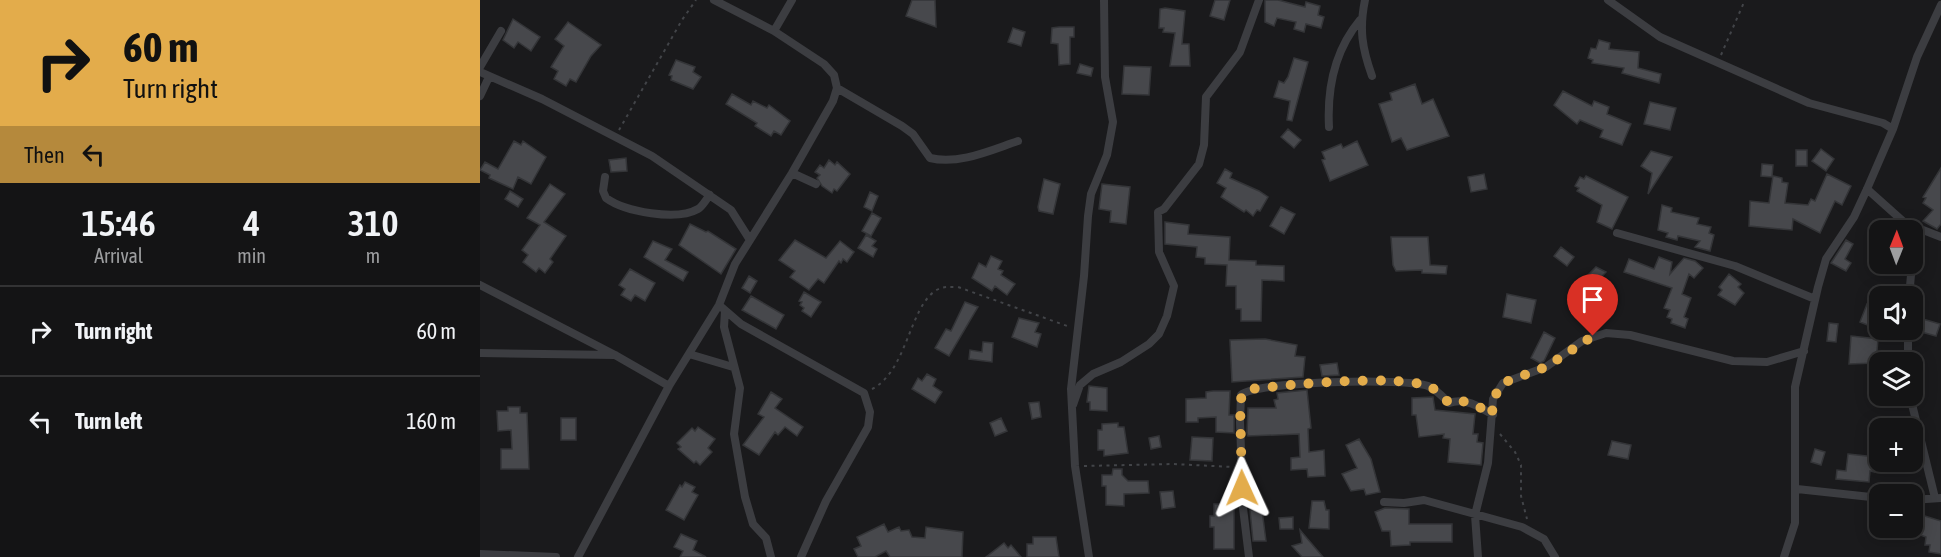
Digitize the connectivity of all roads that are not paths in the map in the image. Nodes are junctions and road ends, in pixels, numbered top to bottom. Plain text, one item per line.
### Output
1 (714, 0) edge
2 (792, 0) edge
3 (1104, 0) edge
4 (1259, 0) edge
5 (1365, 0) edge
6 (1608, 0) edge
7 (1941, 5) edge
8 (1360, 20) junction
9 (501, 31) dead end
10 (774, 31) junction
11 (480, 67) edge
12 (480, 72) edge
13 (1372, 76) dead end
14 (489, 77) junction
15 (837, 88) junction
16 (480, 96) edge
17 (1329, 127) dead end
18 (1893, 129) junction
19 (1018, 141) dead end
20 (792, 173) junction
21 (605, 177) dead end
22 (816, 184) dead end
23 (1867, 189) junction
24 (710, 195) junction
25 (1901, 220) edge
26 (1923, 232) edge
27 (1617, 233) dead end
28 (1941, 237) edge
29 (750, 240) junction
30 (480, 285) edge
31 (1815, 299) junction
32 (722, 308) junction
33 (1804, 351) junction
34 (480, 354) edge
35 (689, 354) junction
36 (615, 355) junction
37 (733, 367) junction
38 (669, 386) junction
39 (1913, 406) edge
40 (1071, 410) junction
41 (1492, 415) junction
42 (1797, 489) junction
43 (1869, 497) edge
44 (1938, 498) edge
45 (1923, 499) edge
46 (1384, 502) dead end
47 (1475, 515) junction
48 (480, 554) edge
49 (520, 556) edge
50 (556, 557) edge
51 (578, 557) edge
52 (771, 557) edge
53 (801, 557) edge
54 (1089, 557) edge
55 (1249, 557) edge
56 (1478, 557) edge
57 (1555, 557) edge
58 (1784, 557) edge

1 - 10 street
2 - 10 street
3 - 40 street
4 - 40 street
5 - 8 street
6 - 18 street
7 - 18 street
8 - 13 street
8 - 17 street
9 - 11 street
10 - 15 street
12 - 14 street
14 - 16 street
14 - 24 street
15 - 19 street
15 - 20 street
18 - 23 street
20 - 22 street
20 - 29 street
21 - 24 street
23 - 25 street
23 - 31 street
24 - 29 street
26 - 28 street
27 - 31 street
29 - 32 street
30 - 36 street
31 - 33 street
32 - 35 street
32 - 37 street
32 - 53 street
33 - 41 street
33 - 42 street
34 - 36 street
35 - 37 street
35 - 38 street
36 - 38 street
37 - 52 street
38 - 51 street
39 - 44 street
40 - 54 street
41 - 47 street
41 - 55 street
42 - 43 street
42 - 58 street
44 - 45 street
46 - 47 street
47 - 56 street
47 - 57 street
48 - 49 street
49 - 50 street

